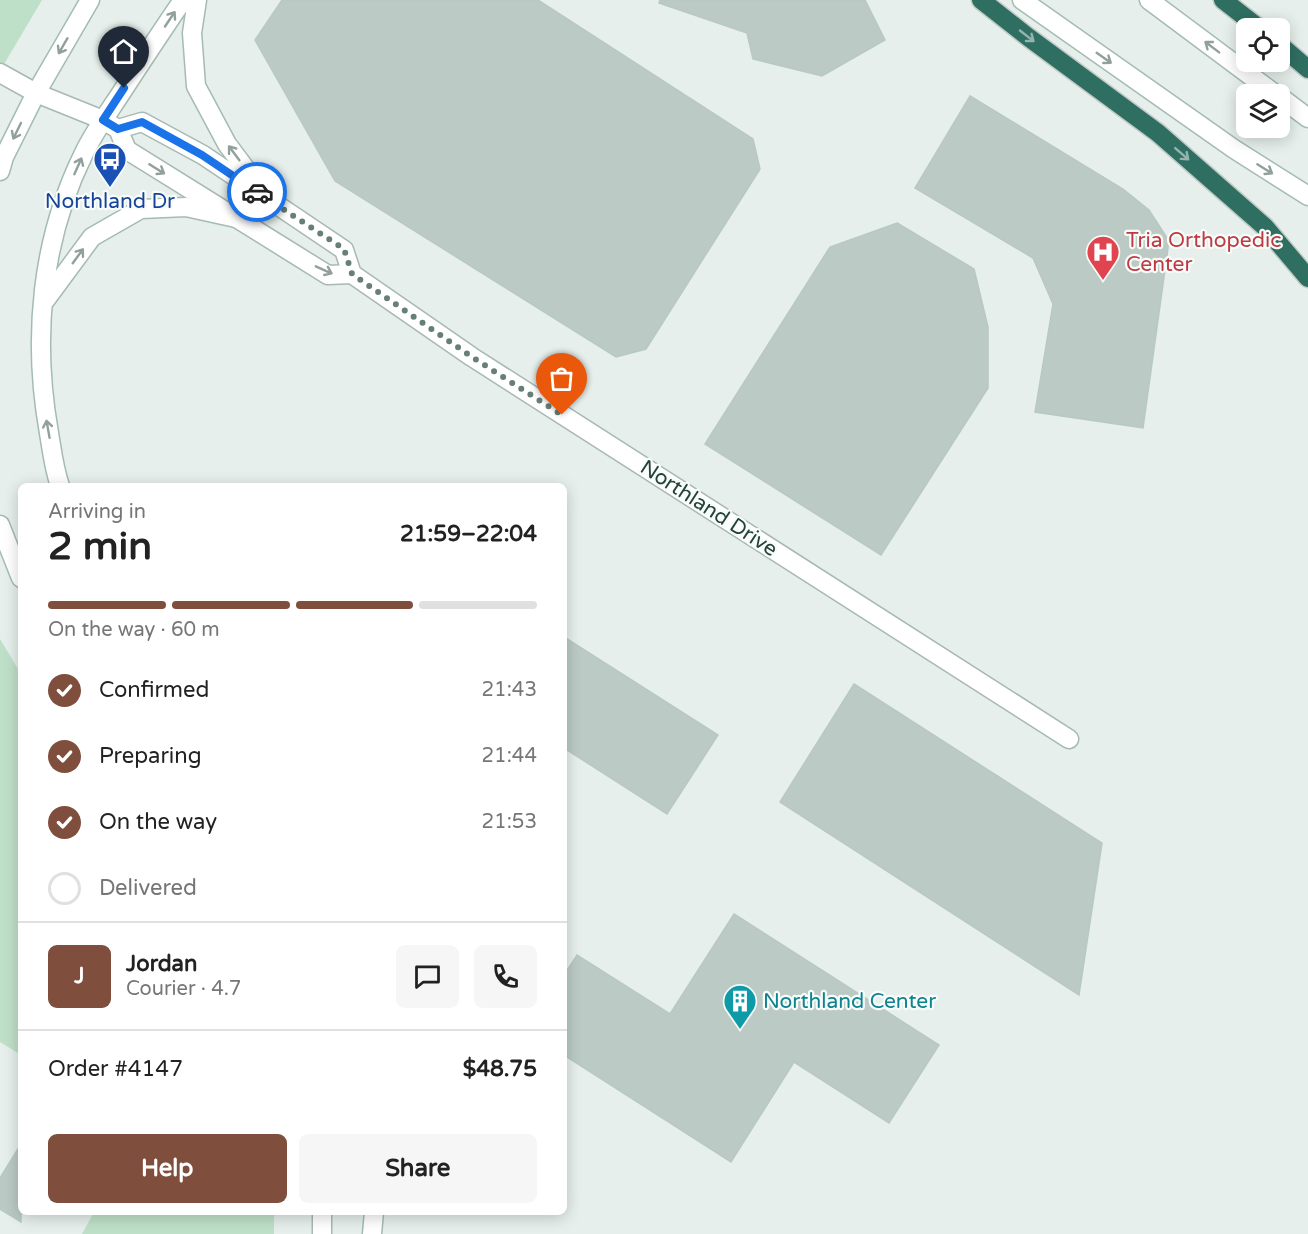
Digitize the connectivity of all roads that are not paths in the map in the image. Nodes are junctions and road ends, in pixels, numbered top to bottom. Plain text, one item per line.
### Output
1 (90, 0) edge
2 (183, 0) edge
3 (197, 0) edge
4 (981, 0) edge
5 (1022, 0) edge
6 (1149, 0) edge
7 (1223, 0) edge
8 (1246, 18) edge
9 (1290, 54) edge
10 (1308, 69) edge
11 (0, 73) edge
12 (1262, 84) edge
13 (36, 93) junction
14 (1290, 105) edge
15 (1308, 117) edge
16 (111, 125) junction
17 (0, 171) edge
18 (1308, 196) edge
19 (269, 200) junction
20 (236, 218) junction
21 (352, 274) junction
22 (1308, 278) edge
23 (43, 303) junction
24 (59, 483) edge
25 (0, 525) edge
26 (18, 570) edge
27 (1069, 739) dead end
28 (322, 1215) edge
29 (374, 1215) edge
30 (321, 1234) edge
31 (372, 1234) edge

1 -> 13 main road
16 -> 2 main road
19 -> 3 main road
4 -> 22 highway
5 -> 18 main road
12 -> 6 main road
7 - 8 highway
9 - 10 highway
11 - 13 main road
13 - 16 main road
13 -> 17 main road
14 - 15 main road
16 - 19 main road
16 -> 20 main road, Northland Drive
23 -> 16 main road
19 - 21 main road
20 -> 21 main road, Northland Drive
23 -> 20 main road
21 - 27 main road, Northland Drive
24 -> 23 main road
25 - 26 main road
28 - 30 main road
29 - 31 main road

